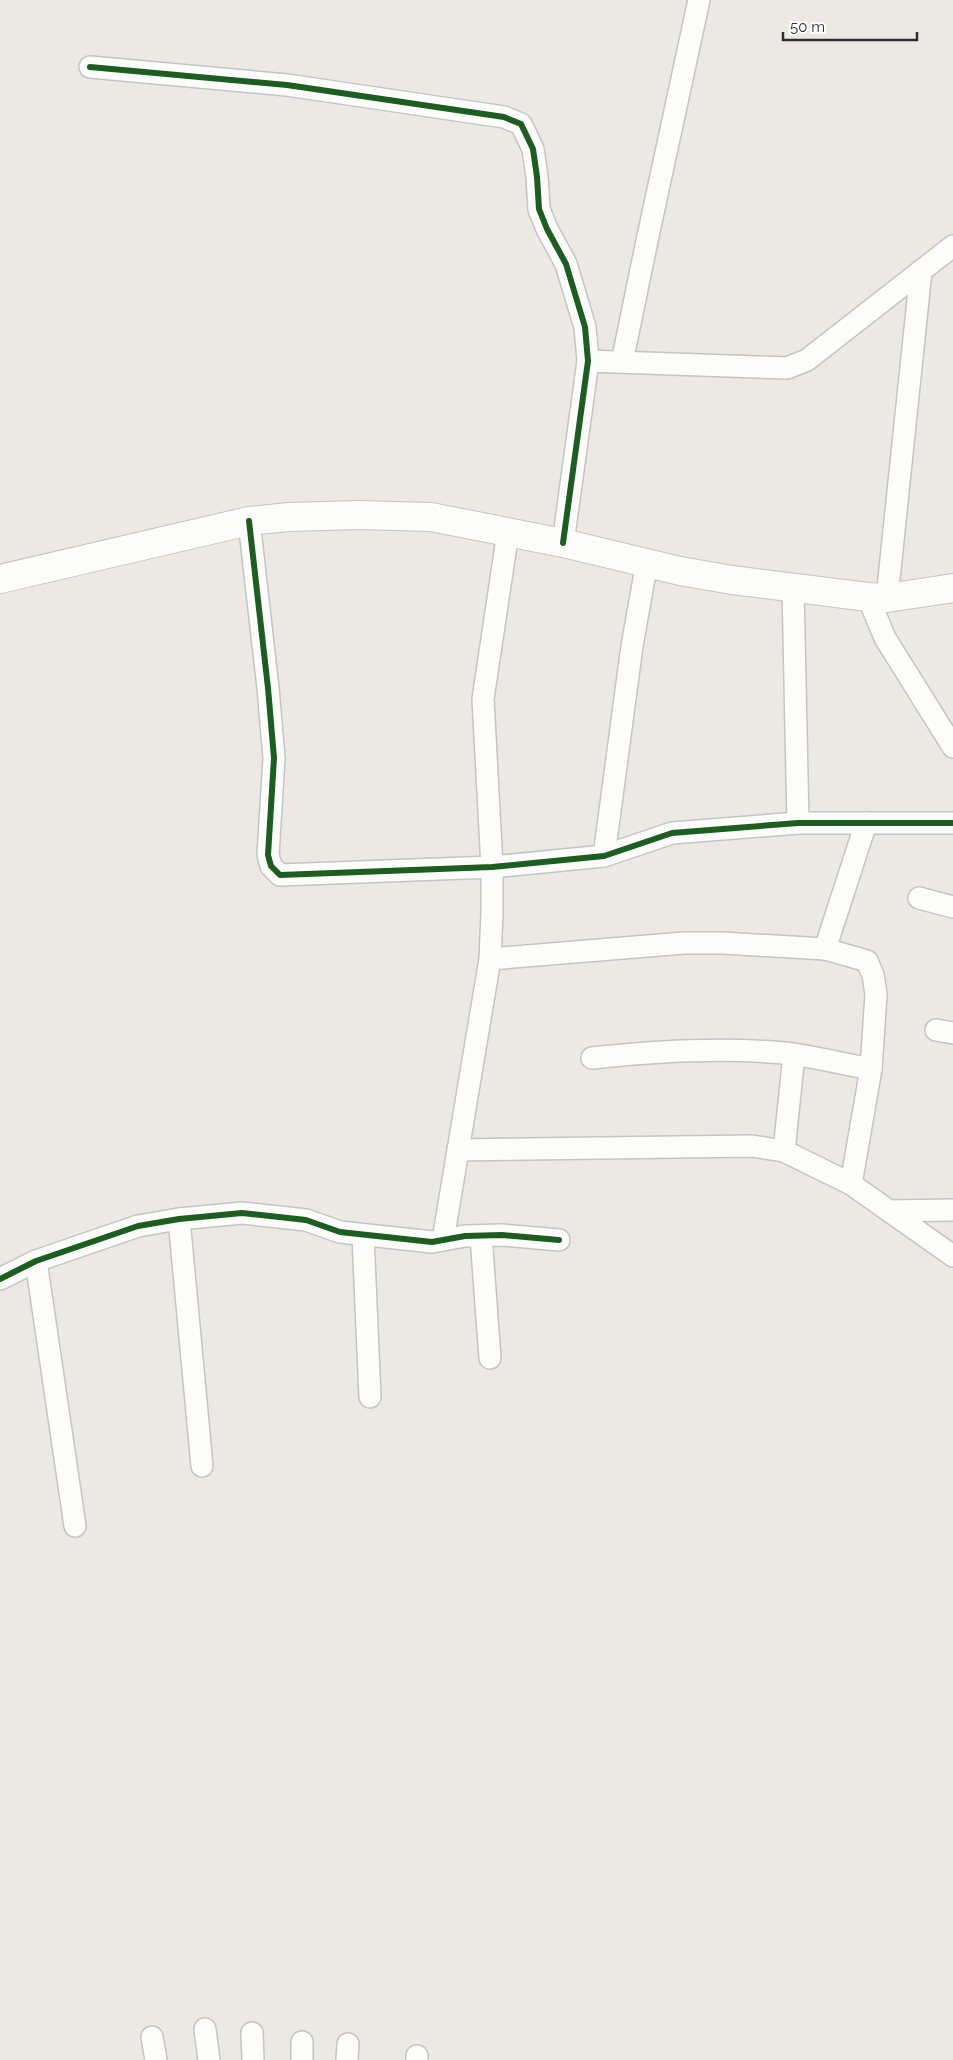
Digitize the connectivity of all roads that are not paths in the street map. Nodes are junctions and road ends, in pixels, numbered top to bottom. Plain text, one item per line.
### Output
1 (700, 1) edge
2 (90, 67) dead end
3 (953, 246) edge
4 (921, 271) junction
5 (588, 361) junction
6 (622, 362) junction
7 (249, 521) junction
8 (508, 532) junction
9 (563, 542) junction
10 (647, 562) junction
11 (0, 579) edge
12 (793, 588) junction
13 (953, 588) edge
14 (877, 598) junction
15 (953, 747) edge
16 (798, 823) junction
17 (866, 823) junction
18 (953, 823) edge
19 (604, 856) junction
20 (492, 867) junction
21 (919, 898) dead end
22 (953, 907) edge
23 (825, 950) junction
24 (490, 959) junction
25 (794, 1055) junction
26 (592, 1058) dead end
27 (870, 1069) junction
28 (458, 1150) junction
29 (784, 1151) junction
30 (851, 1184) junction
31 (953, 1210) edge
32 (889, 1211) junction
33 (179, 1218) junction
34 (363, 1234) junction
35 (481, 1236) junction
36 (443, 1240) junction
37 (559, 1240) dead end
38 (953, 1256) edge
39 (36, 1261) junction
40 (0, 1279) edge
41 (490, 1358) dead end
42 (370, 1398) dead end
43 (202, 1466) dead end
44 (75, 1526) dead end
45 (204, 2029) dead end
46 (252, 2033) dead end
47 (152, 2037) dead end
48 (156, 2060) edge
49 (209, 2060) edge
50 (253, 2060) edge

1 - 6 street
2 - 5 street
3 - 4 street
4 - 6 street
4 - 14 street
5 - 6 street
5 - 9 street
7 - 8 main road
7 - 11 main road
7 - 20 street
8 - 9 main road
8 - 20 street
9 - 10 main road
10 - 12 main road
10 - 19 street
12 - 14 main road
12 - 16 street
13 - 14 main road
14 - 15 street
16 - 17 street
16 - 19 street
17 - 18 street
17 - 23 street
19 - 20 street
20 - 24 street
21 - 22 street
23 - 24 street
23 - 27 street
24 - 28 street
25 - 26 street
25 - 27 street
25 - 29 street
27 - 30 street
28 - 29 street
28 - 36 street
29 - 30 street
30 - 32 street
31 - 32 street
32 - 38 street
33 - 34 street
33 - 39 street
33 - 43 street
34 - 36 street
34 - 42 street
35 - 36 street
35 - 37 street
35 - 41 street
39 - 40 street
39 - 44 street
45 - 49 street
46 - 50 street
47 - 48 street

